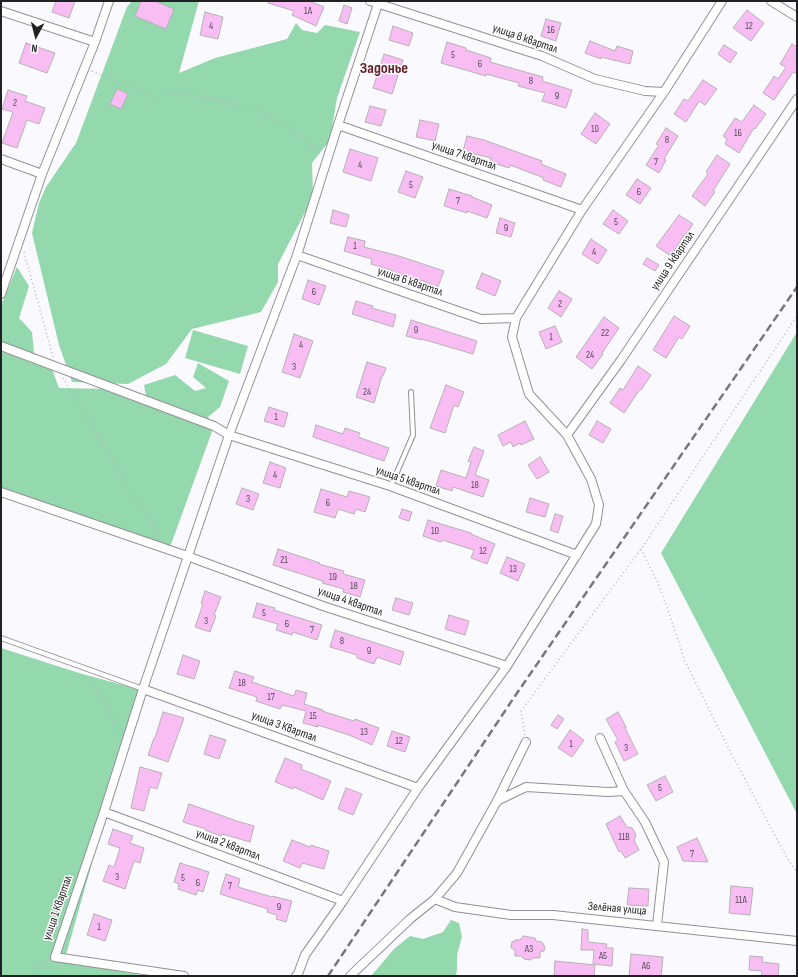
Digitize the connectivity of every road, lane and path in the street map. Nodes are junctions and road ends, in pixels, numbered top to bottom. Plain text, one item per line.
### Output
1 (109, 1) edge
2 (722, 1) edge
3 (771, 1) edge
4 (376, 2) edge
5 (1, 10) edge
6 (797, 17) edge
7 (95, 42) junction
8 (84, 68) junction
9 (664, 92) junction
10 (797, 99) edge
11 (338, 125) junction
12 (1, 159) edge
13 (327, 160) junction
14 (42, 174) junction
15 (582, 210) junction
16 (20, 238) junction
17 (297, 255) junction
18 (1, 294) edge
19 (797, 316) edge
20 (516, 318) junction
21 (1, 346) edge
22 (56, 367) junction
23 (411, 392) dead end
24 (228, 435) junction
25 (568, 435) junction
26 (390, 486) junction
27 (1, 492) edge
28 (166, 549) junction
29 (641, 549) junction
30 (577, 555) junction
31 (187, 556) junction
32 (1, 638) edge
33 (507, 666) junction
34 (86, 669) junction
35 (143, 689) junction
36 (600, 738) dead end
37 (526, 742) joint
38 (126, 743) junction
39 (418, 788) junction
40 (624, 791) junction
41 (497, 800) junction
42 (104, 812) junction
43 (797, 872) edge
44 (435, 898) junction
45 (343, 901) junction
46 (657, 925) junction
47 (797, 941) edge
48 (55, 957) junction
49 (298, 975) edge
50 (30, 976) edge
51 (184, 976) edge
52 (350, 976) edge

1 - 7 street
2 - 9 street
3 - 6 street
4 - 9 street, улица 8 квартал
4 - 11 street, улица 1 Квартал
5 - 7 street
7 - 8 street
8 - 13 path
8 - 14 street
9 - 15 street
10 - 25 street, улица 9 квартал
11 - 13 street, улица 1 Квартал
11 - 15 street, улица 7 квартал
12 - 14 street
13 - 17 street, улица 1 Квартал
14 - 16 street
15 - 20 street
16 - 18 street
16 - 22 path
17 - 20 street, улица 6 квартал
17 - 24 street, улица 1 Квартал
19 - 29 path
20 - 25 street
21 - 22 street, улица 5 квартал
22 - 24 street, улица 5 квартал
22 - 28 path
23 - 26 lane
24 - 26 street, улица 5 квартал
24 - 31 street, улица 1 Квартал
25 - 30 street
26 - 30 street, улица 5 квартал
27 - 28 street, улица 4 квартал
28 - 31 street, улица 4 квартал
29 - 37 path
29 - 43 path
30 - 33 street
31 - 33 street, улица 4 квартал
31 - 35 street, улица 1 Квартал
32 - 34 lane
33 - 39 street
34 - 35 lane
34 - 38 path
35 - 38 street, улица 1 Квартал
35 - 39 street, улица 3 Квартал
36 - 40 street
37 - 41 street
38 - 42 street, улица 1 Квартал
39 - 45 street
40 - 41 street
40 - 46 street
41 - 44 street
42 - 45 street, улица 2 квартал
42 - 48 street, улица 1 Квартал
44 - 46 street, Зелёная улица
44 - 52 street
45 - 49 street
46 - 47 street, Зелёная улица
48 - 50 path
48 - 51 street, улица 1 Квартал

